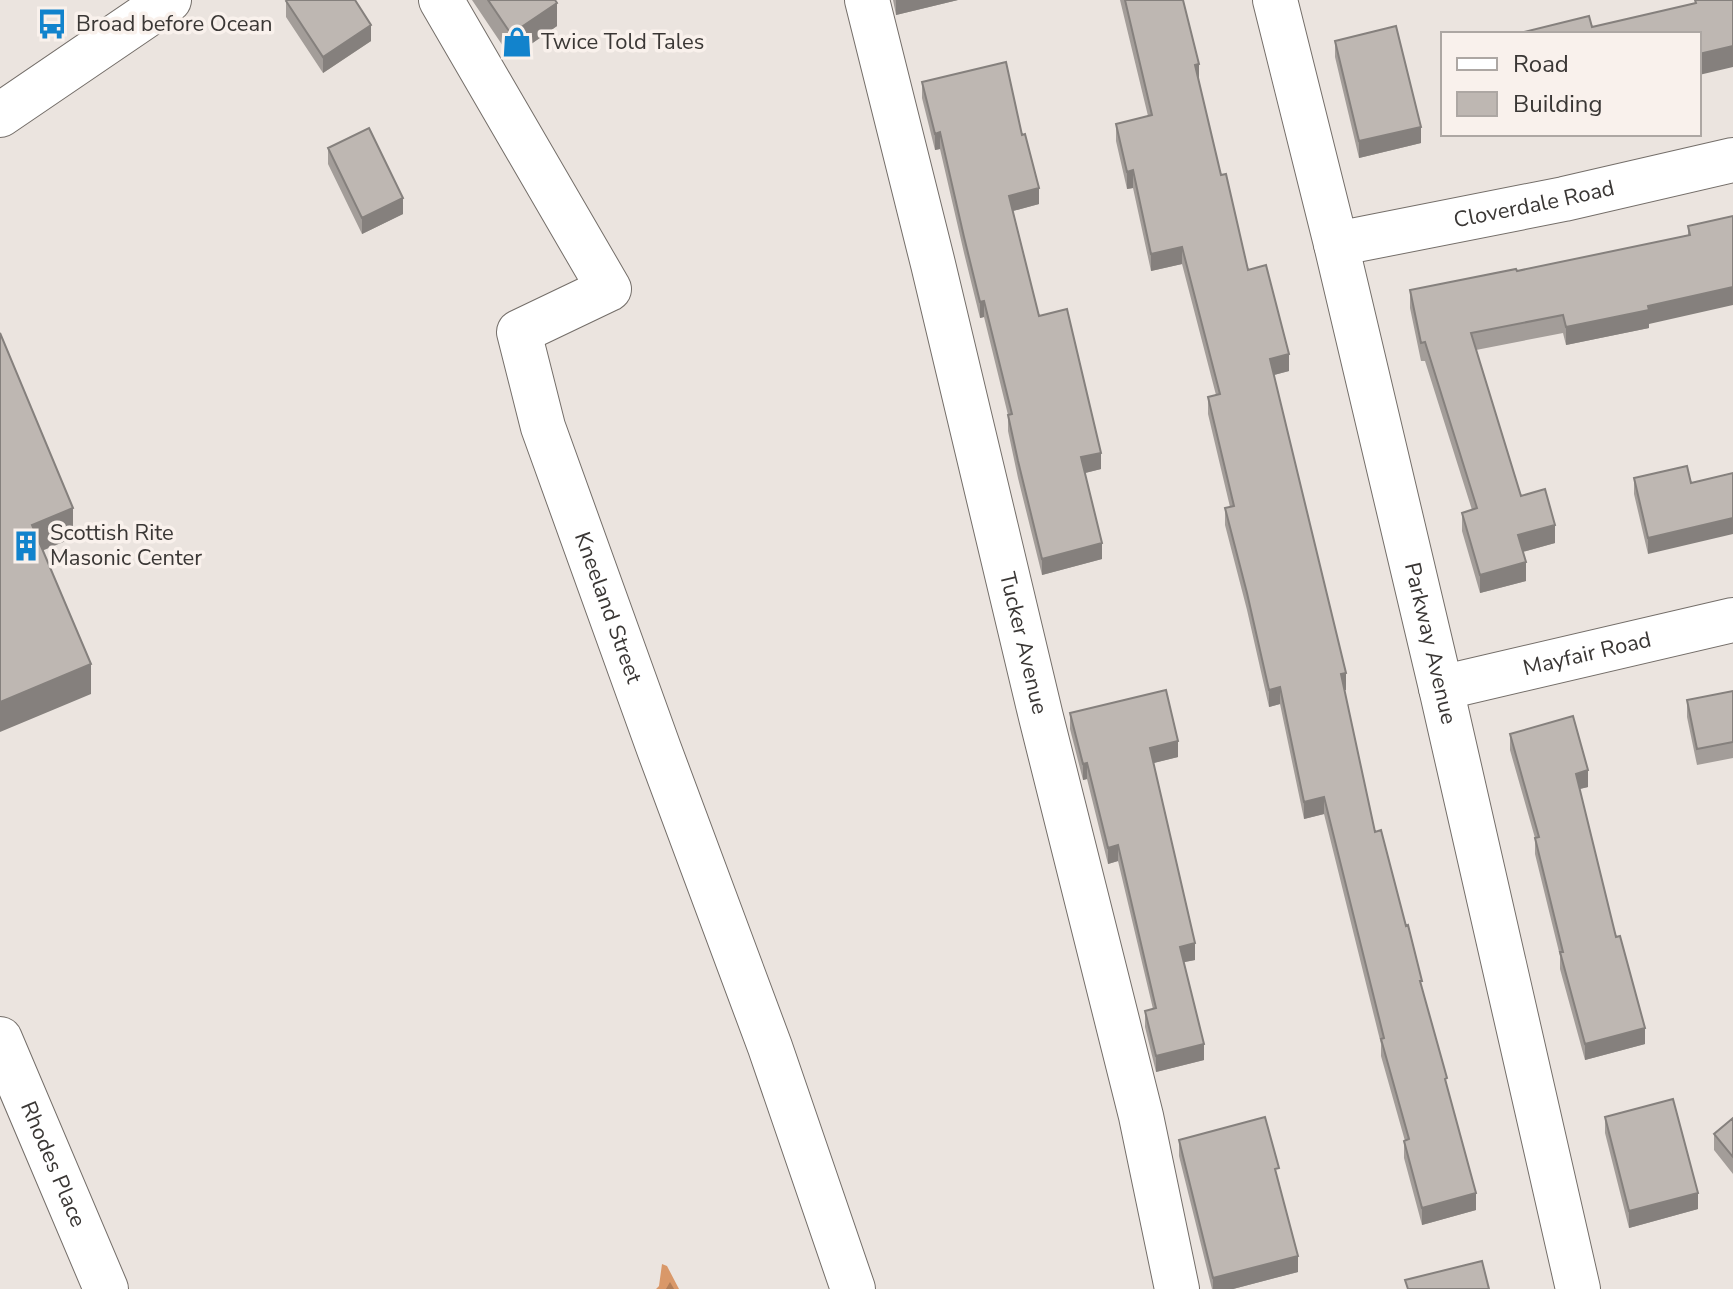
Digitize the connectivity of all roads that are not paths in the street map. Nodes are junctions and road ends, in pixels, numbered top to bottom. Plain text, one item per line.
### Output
1 (169, 0) edge
2 (441, 0) edge
3 (867, 0) edge
4 (1275, 0) edge
5 (0, 115) edge
6 (1733, 160) edge
7 (1336, 244) junction
8 (1733, 620) edge
9 (1441, 688) junction
10 (0, 1039) edge
11 (106, 1289) edge
12 (853, 1289) edge
13 (1177, 1289) edge
14 (1578, 1289) edge

1 - 5 street
2 - 12 street, Kneeland Street
3 - 13 street, Tucker Avenue
4 - 7 street, Parkway Avenue
6 - 7 street, Cloverdale Road
7 - 9 street, Parkway Avenue
8 - 9 street, Mayfair Road
9 - 14 street, Parkway Avenue
10 - 11 street, Rhodes Place

